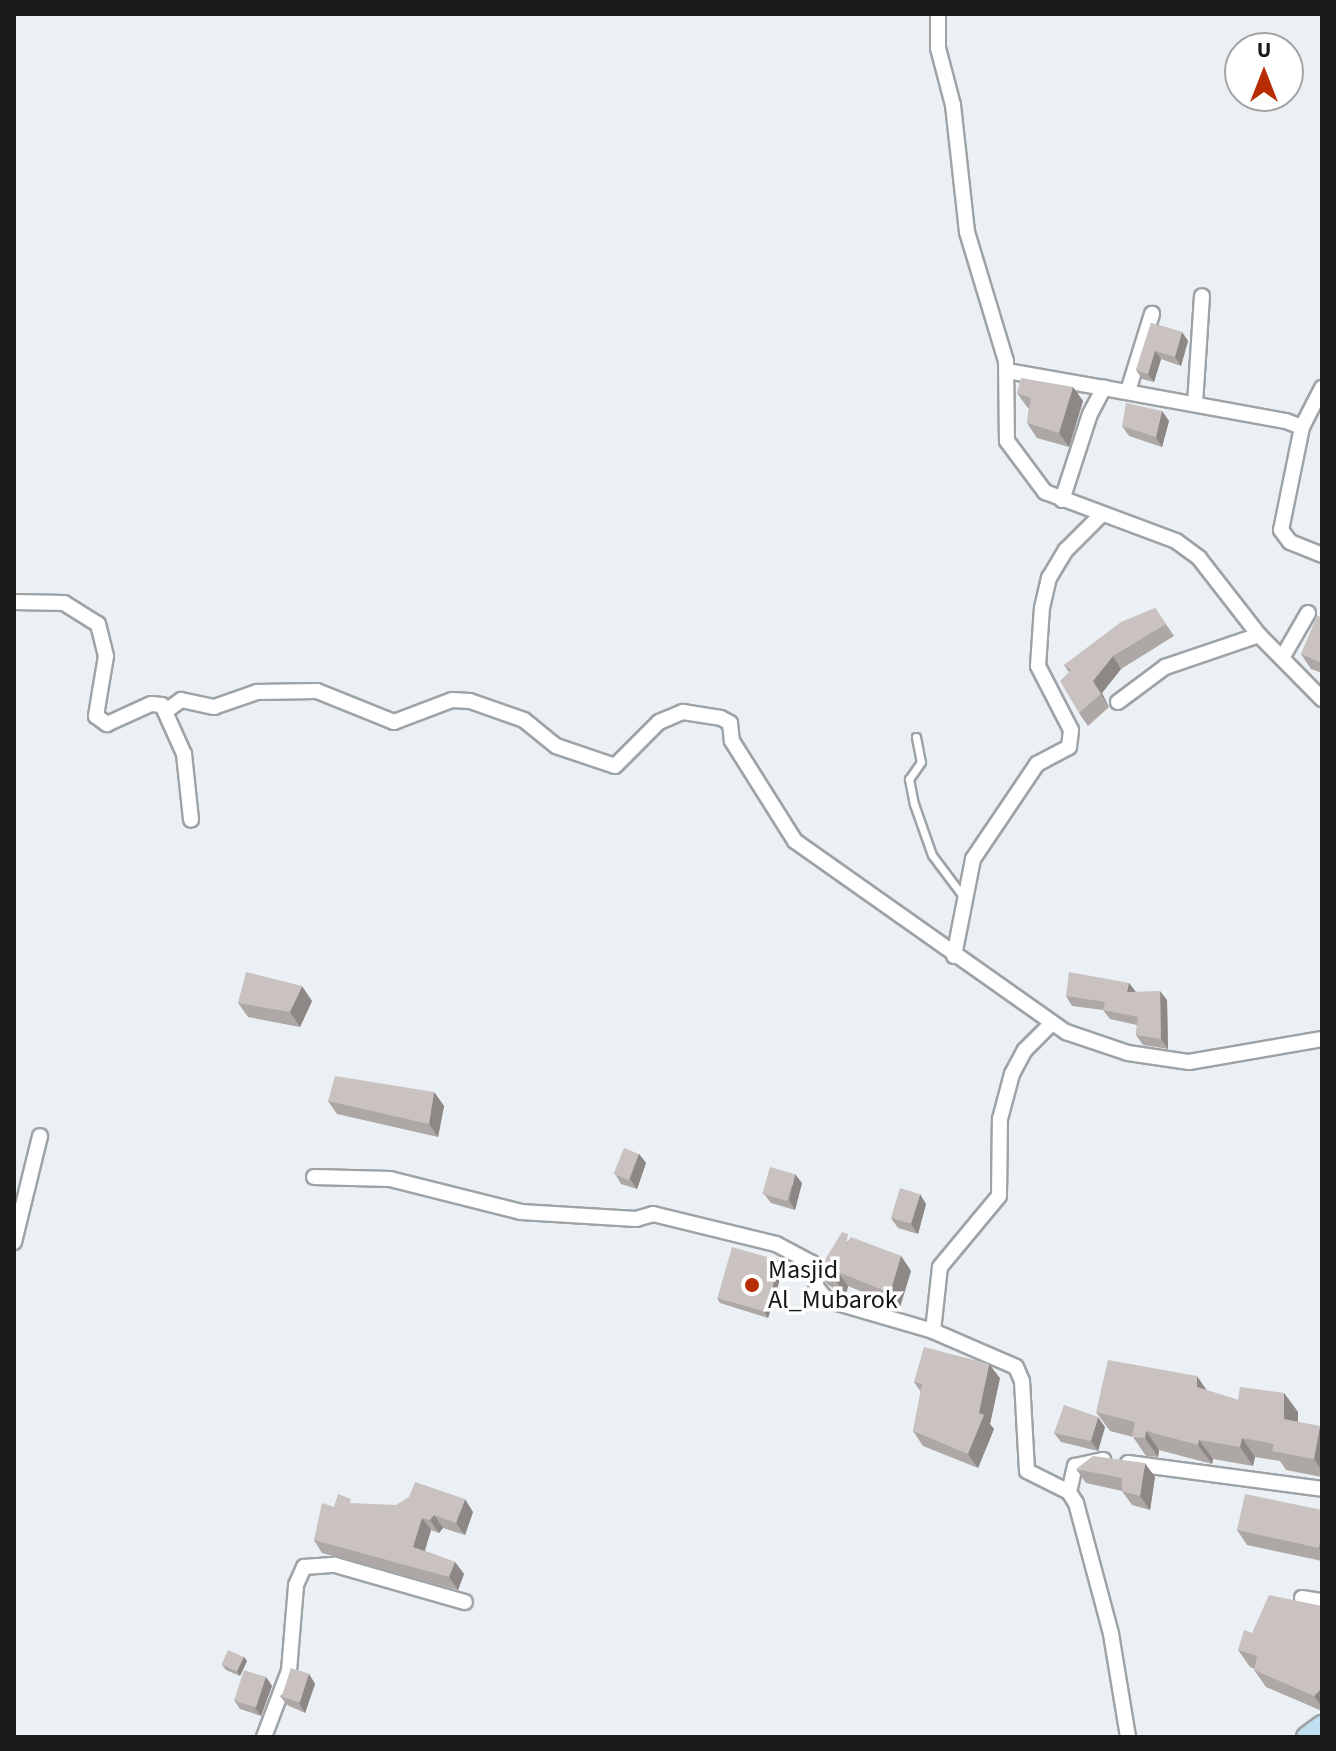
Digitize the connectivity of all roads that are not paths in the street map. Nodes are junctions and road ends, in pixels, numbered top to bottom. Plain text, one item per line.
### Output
1 (938, 14) edge
2 (1202, 296) dead end
3 (1152, 314) dead end
4 (1007, 371) junction
5 (1104, 388) junction
6 (1322, 388) edge
7 (1128, 391) junction
8 (1195, 404) junction
9 (1302, 427) junction
10 (1062, 500) junction
11 (1102, 514) junction
12 (1322, 555) edge
13 (14, 602) edge
14 (1308, 613) dead end
15 (1259, 635) junction
16 (1282, 658) junction
17 (1322, 699) edge
18 (1118, 702) dead end
19 (166, 711) junction
20 (916, 737) dead end
21 (191, 820) dead end
22 (966, 901) junction
23 (954, 956) junction
24 (1052, 1023) junction
25 (1322, 1039) edge
26 (40, 1136) dead end
27 (314, 1177) dead end
28 (14, 1242) edge
29 (933, 1331) junction
30 (1322, 1489) edge
31 (1069, 1492) junction
32 (1302, 1598) edge
33 (1322, 1601) edge
34 (465, 1602) dead end
35 (1322, 1726) edge
36 (264, 1737) edge
37 (1128, 1737) edge
38 (1307, 1737) edge

1 - 4 street
2 - 8 street
3 - 7 street
4 - 5 street
4 - 10 street
5 - 7 street
5 - 10 street
6 - 9 street
7 - 8 street
8 - 9 street
9 - 12 street
10 - 11 street
11 - 15 street
11 - 22 street
13 - 19 street
14 - 16 street
15 - 16 street
15 - 18 street
16 - 17 street
19 - 21 street
19 - 23 street
20 - 22 lane
22 - 23 street
23 - 24 street
24 - 25 street
24 - 29 street
26 - 28 street
27 - 29 street
29 - 31 street
30 - 31 street
31 - 37 street
32 - 33 street
34 - 36 street
35 - 38 street

